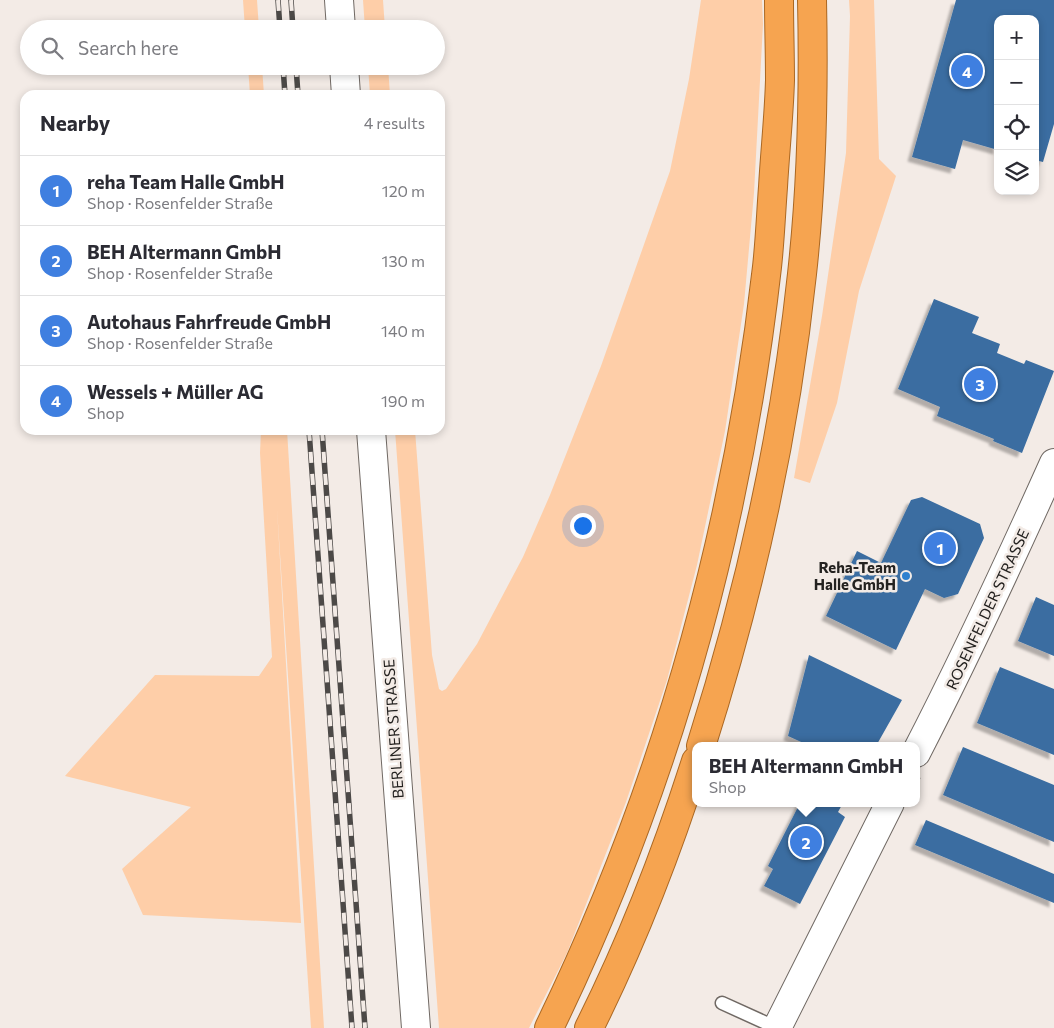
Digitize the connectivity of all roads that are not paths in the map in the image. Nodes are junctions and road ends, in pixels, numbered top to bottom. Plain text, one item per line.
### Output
1 (339, 0) edge
2 (779, 0) edge
3 (812, 0) edge
4 (340, 20) edge
5 (345, 75) edge
6 (346, 90) edge
7 (371, 435) edge
8 (1054, 463) edge
9 (702, 742) edge
10 (920, 745) edge
11 (692, 772) edge
12 (888, 807) edge
13 (722, 1003) dead end
14 (416, 1028) edge
15 (548, 1028) edge
16 (589, 1028) edge
17 (777, 1028) edge

1 - 4 street
2 - 15 highway
3 - 9 highway
5 - 6 street
7 - 14 street, BERLINER STRASSE
8 - 10 street, ROSENFELDER STRASSE
11 - 16 highway
12 - 17 street
13 - 17 lane

